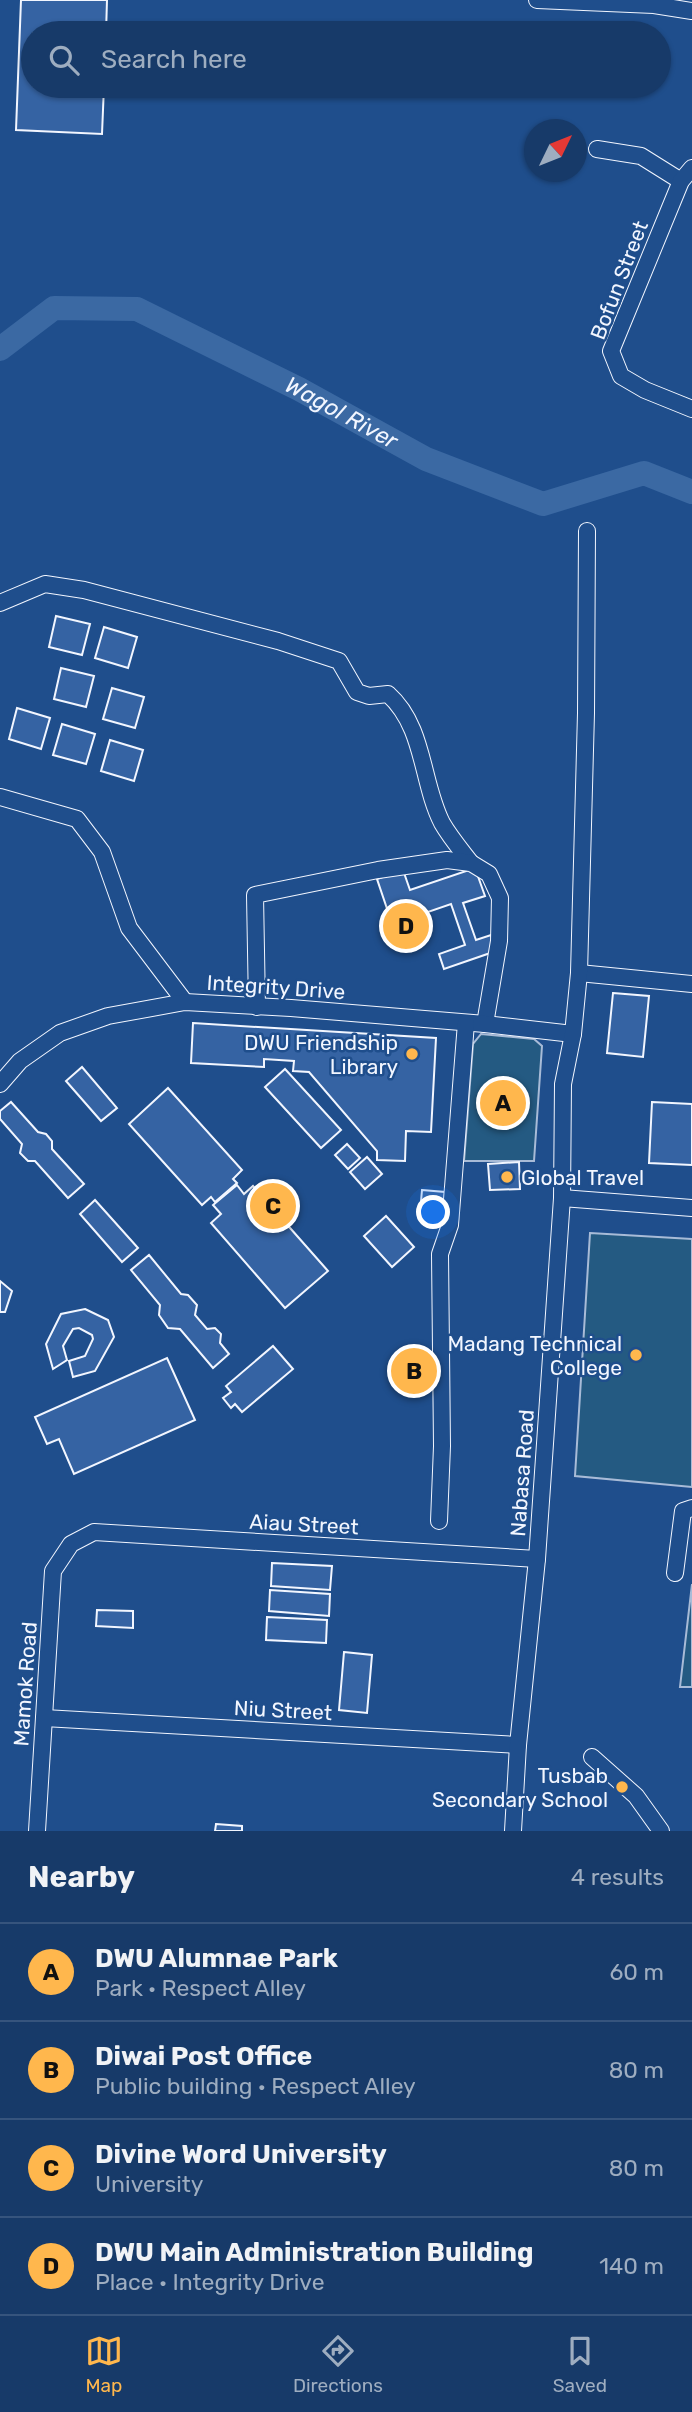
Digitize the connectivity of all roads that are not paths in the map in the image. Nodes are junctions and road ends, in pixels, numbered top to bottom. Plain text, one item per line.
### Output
1 (537, 0) edge
2 (692, 11) edge
3 (597, 149) dead end
4 (692, 168) edge
5 (681, 181) junction
6 (692, 410) edge
7 (587, 531) dead end
8 (0, 603) edge
9 (0, 797) edge
10 (471, 863) junction
11 (579, 973) junction
12 (692, 984) edge
13 (185, 1002) junction
14 (257, 1007) junction
15 (466, 1023) junction
16 (485, 1024) junction
17 (573, 1034) junction
18 (0, 1084) edge
19 (562, 1198) junction
20 (692, 1208) edge
21 (692, 1508) edge
22 (439, 1521) dead end
23 (71, 1544) joint
24 (537, 1559) junction
25 (675, 1573) dead end
26 (44, 1718) junction
27 (518, 1745) junction
28 (592, 1758) dead end
29 (37, 1831) edge
30 (513, 1831) edge
31 (662, 1831) edge

1 - 2 street
3 - 5 street
4 - 5 street, Bofun Street
5 - 6 street, Bofun Street
7 - 11 street, Nabasa Road
8 - 10 street
9 - 13 street
10 - 14 street
10 - 16 street
11 - 12 street
11 - 17 street, Nabasa Road
13 - 14 street, Integrity Drive
13 - 18 street, Integrity Drive
14 - 15 street, Integrity Drive
15 - 16 street, Integrity Drive
15 - 22 street
16 - 17 street, Integrity Drive
17 - 19 street, Nabasa Road
19 - 20 street
19 - 24 street, Nabasa Road
21 - 25 street
23 - 24 street, Aiau Street
23 - 26 street, Mamok Road
24 - 27 street, Nabasa Road
26 - 27 street, Niu Street
26 - 29 street, Mamok Road
27 - 30 street, Nabasa Road
28 - 31 street

